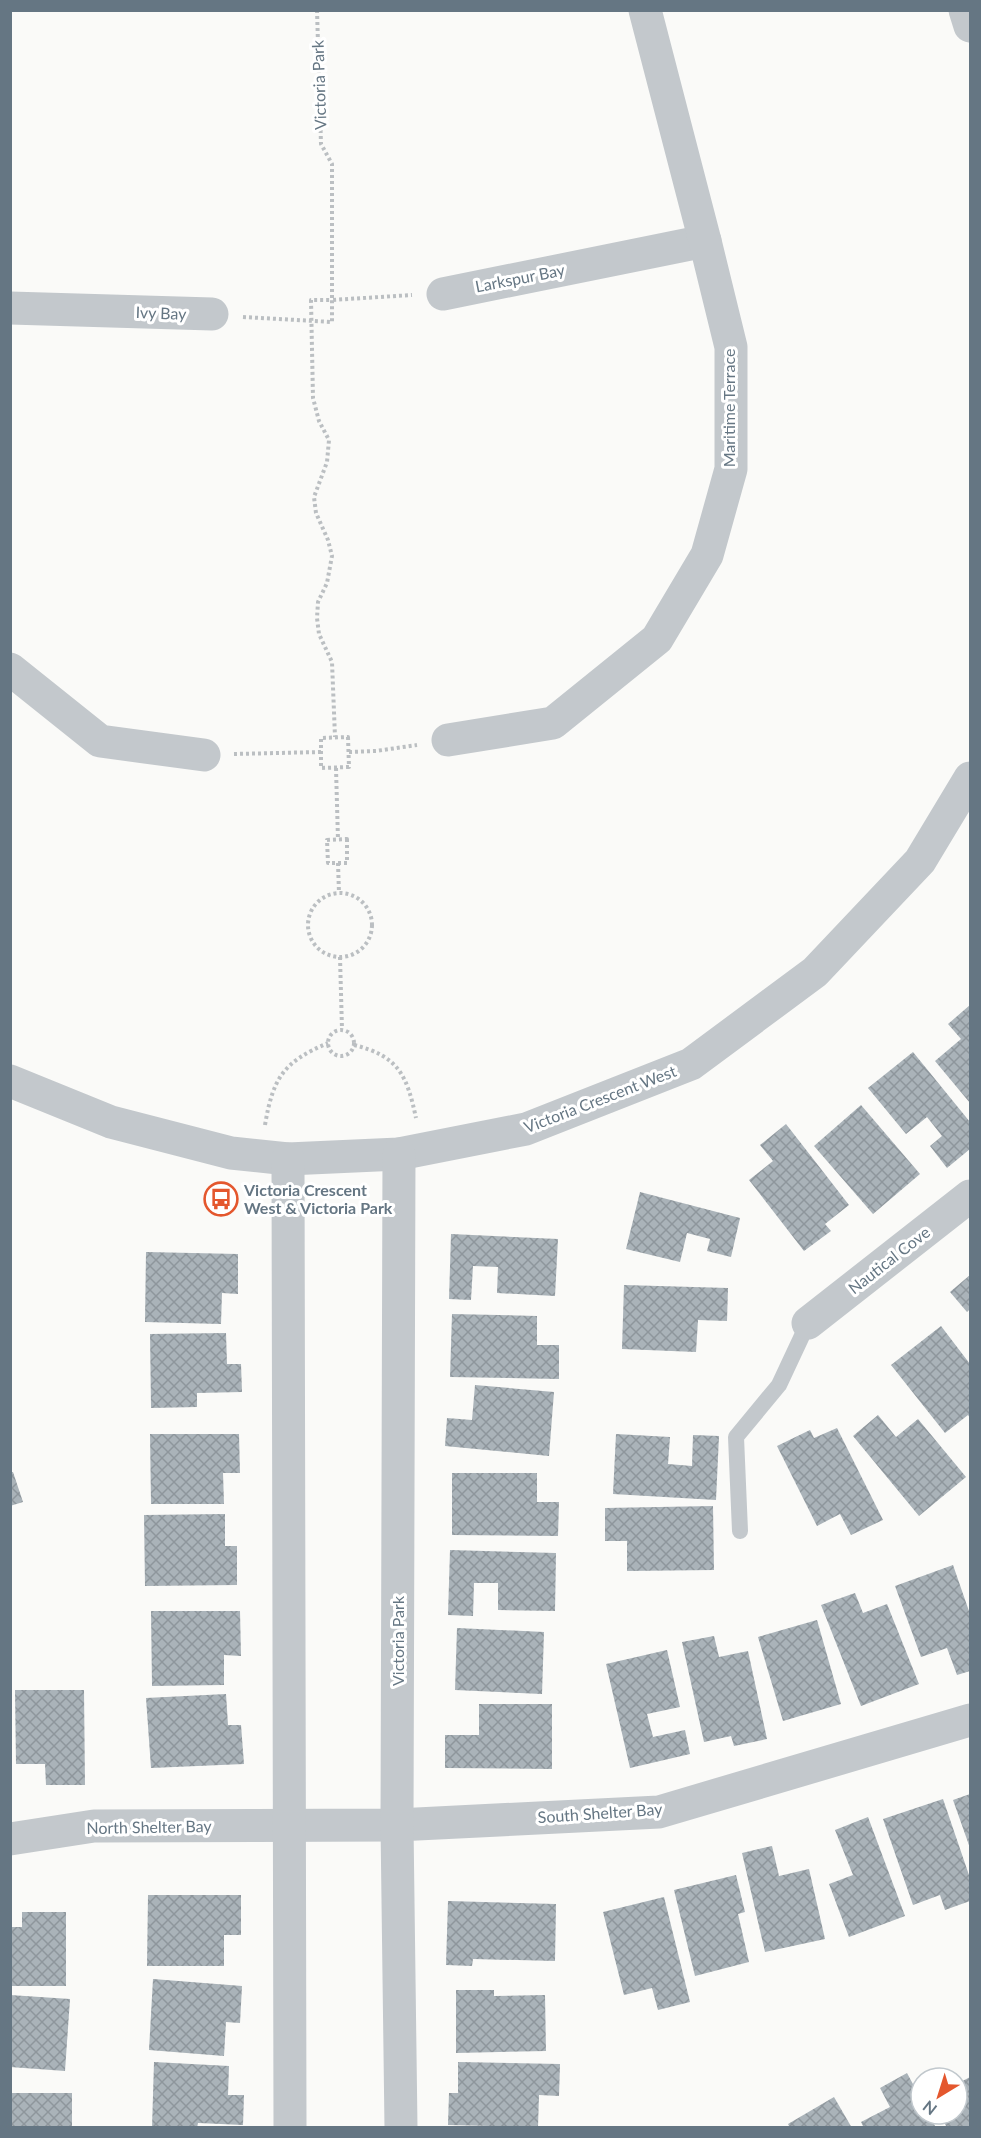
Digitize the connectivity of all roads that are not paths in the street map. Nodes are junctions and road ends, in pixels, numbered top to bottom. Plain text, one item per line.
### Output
1 (645, 10) edge
2 (965, 10) edge
3 (970, 26) edge
4 (705, 241) junction
5 (443, 294) road end
6 (10, 308) edge
7 (212, 314) road end
8 (10, 669) edge
9 (448, 740) road end
10 (204, 755) road end
11 (970, 778) edge
12 (10, 1081) edge
13 (411, 1151) junction
14 (274, 1157) junction
15 (970, 1196) edge
16 (808, 1323) joint
17 (740, 1531) dead end
18 (970, 1720) edge
19 (288, 1826) junction
20 (398, 1826) junction
21 (10, 1839) edge
22 (290, 2127) edge
23 (401, 2127) edge

1 - 4 street, Maritime Terrace
2 - 3 street
4 - 5 street, Larkspur Bay
4 - 9 street, Maritime Terrace
6 - 7 street, Ivy Bay
8 - 10 street
11 - 13 street, Victoria Crescent West
12 - 14 street, Victoria Crescent West
13 - 14 street, Victoria Crescent West
13 - 20 street, Victoria Park
14 - 19 street
15 - 16 street, Nautical Cove
16 - 17 lane
18 - 20 street, South Shelter Bay
19 - 20 street, South Shelter Bay
19 - 21 street, North Shelter Bay
19 - 22 street
20 - 23 street, Victoria Park

